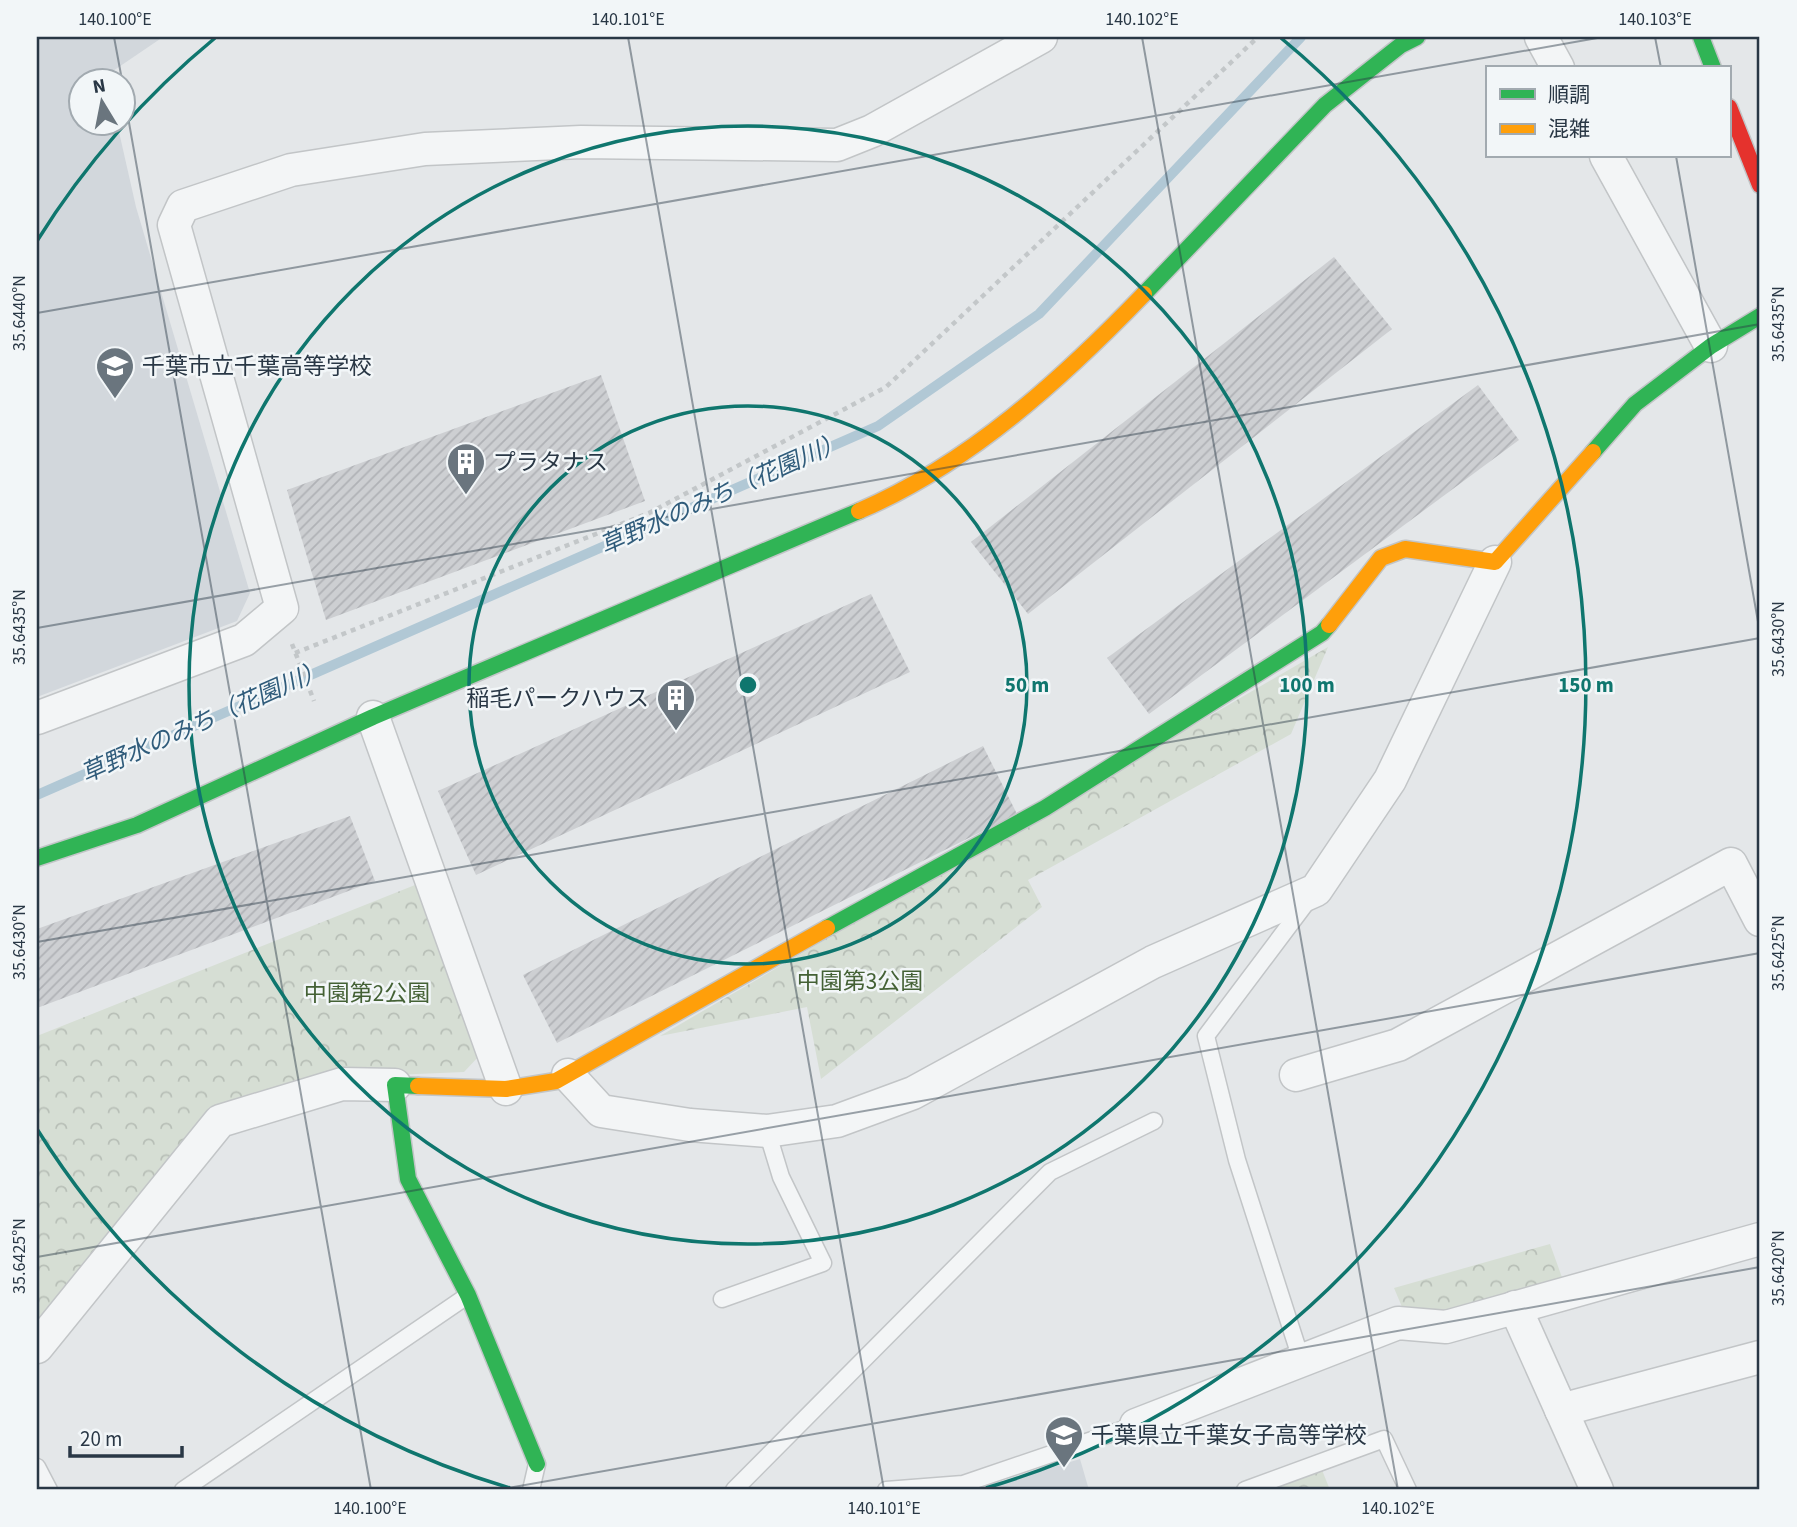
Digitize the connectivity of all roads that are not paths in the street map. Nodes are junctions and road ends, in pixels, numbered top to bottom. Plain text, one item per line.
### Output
1 (1041, 37) edge
2 (1417, 37) edge
3 (1541, 37) edge
4 (1701, 37) edge
5 (1557, 66) edge
6 (1712, 66) edge
7 (1730, 110) edge
8 (1607, 158) edge
9 (1760, 185) edge
10 (1760, 316) edge
11 (1711, 346) junction
12 (1495, 562) junction
13 (373, 717) junction
14 (37, 718) edge
15 (37, 858) edge
16 (1316, 890) junction
17 (1760, 920) edge
18 (568, 1075) junction
19 (1296, 1075) dead end
20 (395, 1085) junction
21 (506, 1089) junction
22 (1154, 1121) dead end
23 (768, 1131) junction
24 (1760, 1238) edge
25 (468, 1295) junction
26 (722, 1299) dead end
27 (1515, 1307) junction
28 (37, 1348) edge
29 (1760, 1357) edge
30 (1301, 1359) junction
31 (1562, 1410) junction
32 (1136, 1425) joint
33 (537, 1464) joint
34 (37, 1467) edge
35 (50, 1490) edge
36 (183, 1490) edge
37 (531, 1490) edge
38 (734, 1490) edge
39 (886, 1490) edge
40 (1245, 1490) edge
41 (1408, 1490) edge
42 (1597, 1490) edge

1 - 14 street
2 - 13 street
3 - 5 street
4 - 6 street
7 - 9 street
8 - 11 street
10 - 11 street
11 - 12 street
12 - 16 street
12 - 18 street
13 - 15 street
13 - 21 street
16 - 23 street
16 - 30 lane
17 - 19 street
18 - 21 street
18 - 23 street
20 - 21 street
20 - 25 street
20 - 28 street
22 - 38 lane
23 - 26 lane
24 - 27 street
25 - 33 street
25 - 36 lane
27 - 30 street
27 - 31 street
29 - 31 street
30 - 32 street
31 - 42 street
32 - 39 lane
33 - 37 lane
34 - 35 lane
40 - 41 lane

